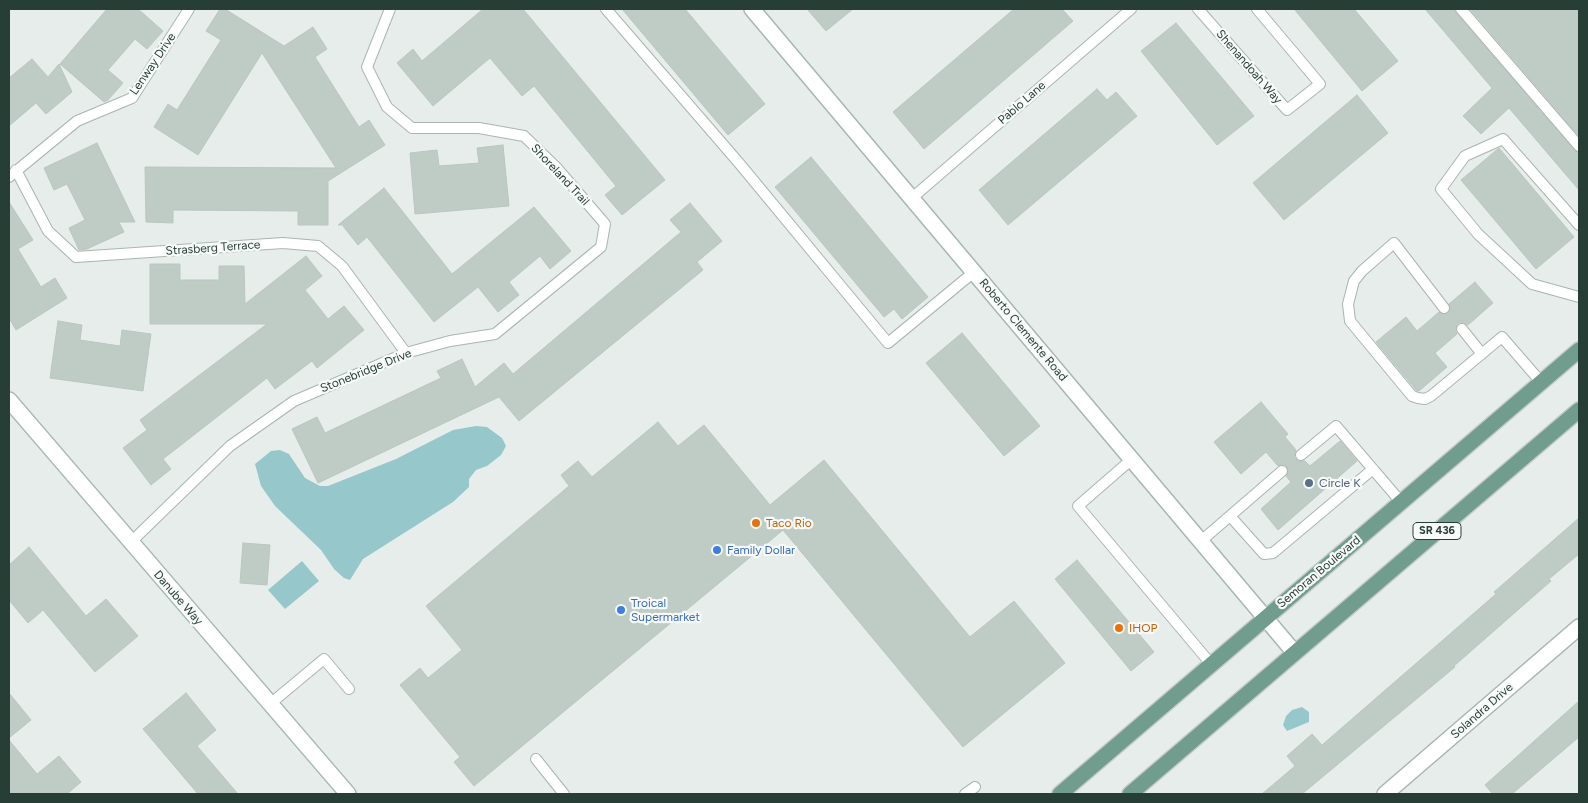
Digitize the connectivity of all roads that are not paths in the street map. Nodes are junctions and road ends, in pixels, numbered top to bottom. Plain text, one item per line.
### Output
1 (189, 9) edge
2 (390, 9) edge
3 (606, 9) edge
4 (752, 9) edge
5 (1131, 9) edge
6 (1198, 9) edge
7 (1257, 9) edge
8 (1461, 9) edge
9 (1579, 146) edge
10 (12, 173) edge
11 (912, 198) junction
12 (605, 224) joint
13 (1579, 225) edge
14 (974, 272) junction
15 (1579, 297) edge
16 (1444, 308) dead end
17 (1462, 329) dead end
18 (1579, 350) edge
19 (406, 353) junction
20 (1482, 354) junction
21 (1541, 382) junction
22 (9, 400) edge
23 (1579, 410) edge
24 (1301, 455) dead end
25 (1132, 459) junction
26 (1374, 469) junction
27 (1282, 471) dead end
28 (1401, 502) junction
29 (1230, 516) junction
30 (1200, 541) junction
31 (130, 543) junction
32 (1265, 618) junction
33 (1579, 628) edge
34 (1294, 652) junction
35 (1211, 664) junction
36 (349, 689) dead end
37 (270, 704) junction
38 (536, 759) dead end
39 (975, 787) dead end
40 (348, 794) edge
41 (564, 794) edge
42 (965, 794) edge
43 (1060, 794) edge
44 (1130, 794) edge
45 (1385, 794) edge

1 - 10 lane, Lenway Drive
2 - 12 lane, Shoreland Trail
3 - 14 lane
4 - 11 street, Roberto Clemente Road
5 - 11 lane, Pablo Lane
6 - 7 lane, Shenandoah Way
8 - 9 lane
10 - 19 lane, Strasberg Terrace
11 - 14 street, Roberto Clemente Road
12 - 19 lane, Stonebridge Drive
13 - 15 lane
14 - 25 street, Roberto Clemente Road
16 - 20 lane
17 - 20 lane
18 - 21 main road, Semoran Boulevard
19 - 31 lane, Stonebridge Drive
20 - 21 lane
21 - 28 main road, Semoran Boulevard
22 - 31 street, Danube Way
23 - 34 main road, SR 436
24 - 26 lane
25 - 30 street, Roberto Clemente Road
25 - 35 lane
26 - 28 lane
26 - 29 lane
27 - 29 lane
28 - 32 main road, Semoran Boulevard
29 - 30 lane
30 - 32 street, Roberto Clemente Road
31 - 37 street, Danube Way
32 - 34 street, Roberto Clemente Road
32 - 35 main road, Semoran Boulevard
33 - 45 street, Solandra Drive
34 - 44 main road, SR 436
35 - 43 main road, Semoran Boulevard
36 - 37 lane
37 - 40 street, Danube Way
38 - 41 lane
39 - 42 lane

